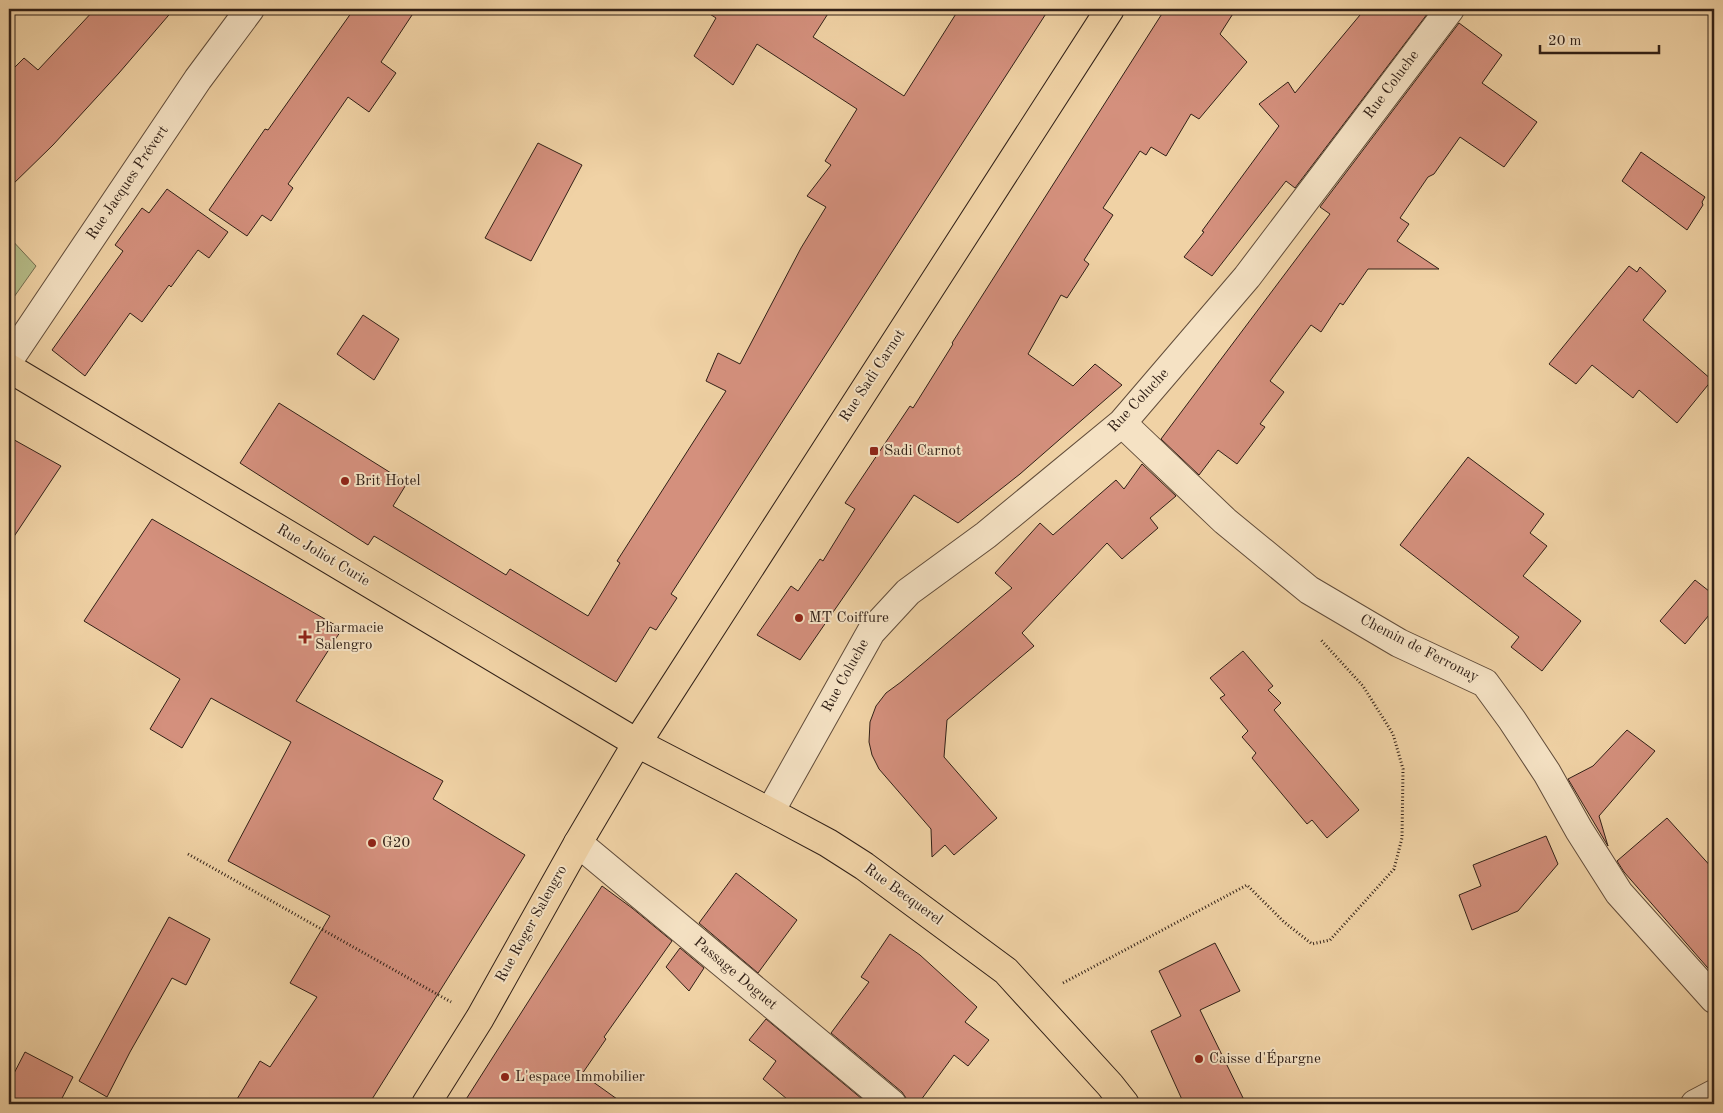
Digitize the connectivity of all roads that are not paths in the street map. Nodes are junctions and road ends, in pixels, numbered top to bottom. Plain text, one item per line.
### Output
1 (250, 9) edge
2 (1110, 9) edge
3 (1450, 9) edge
4 (9, 360) edge
5 (9, 368) edge
6 (1122, 423) junction
7 (636, 743) junction
8 (770, 812) junction
9 (578, 843) junction
10 (1714, 999) edge
11 (1714, 1094) edge
12 (426, 1104) edge
13 (892, 1104) edge
14 (1125, 1104) edge
15 (1695, 1104) edge

1 - 4 street, Rue Jacques Prévert
2 - 7 main road, Rue Sadi Carnot
3 - 6 street, Rue Coluche
5 - 7 main road, Rue Joliot Curie
6 - 8 street, Rue Coluche
6 - 10 street, Chemin de Ferronay
7 - 8 main road, Rue Becquerel
7 - 9 main road, Rue Roger Salengro
8 - 14 main road, Rue Becquerel
9 - 12 main road, Rue Roger Salengro
9 - 13 street, Passage Doguet
11 - 15 street

